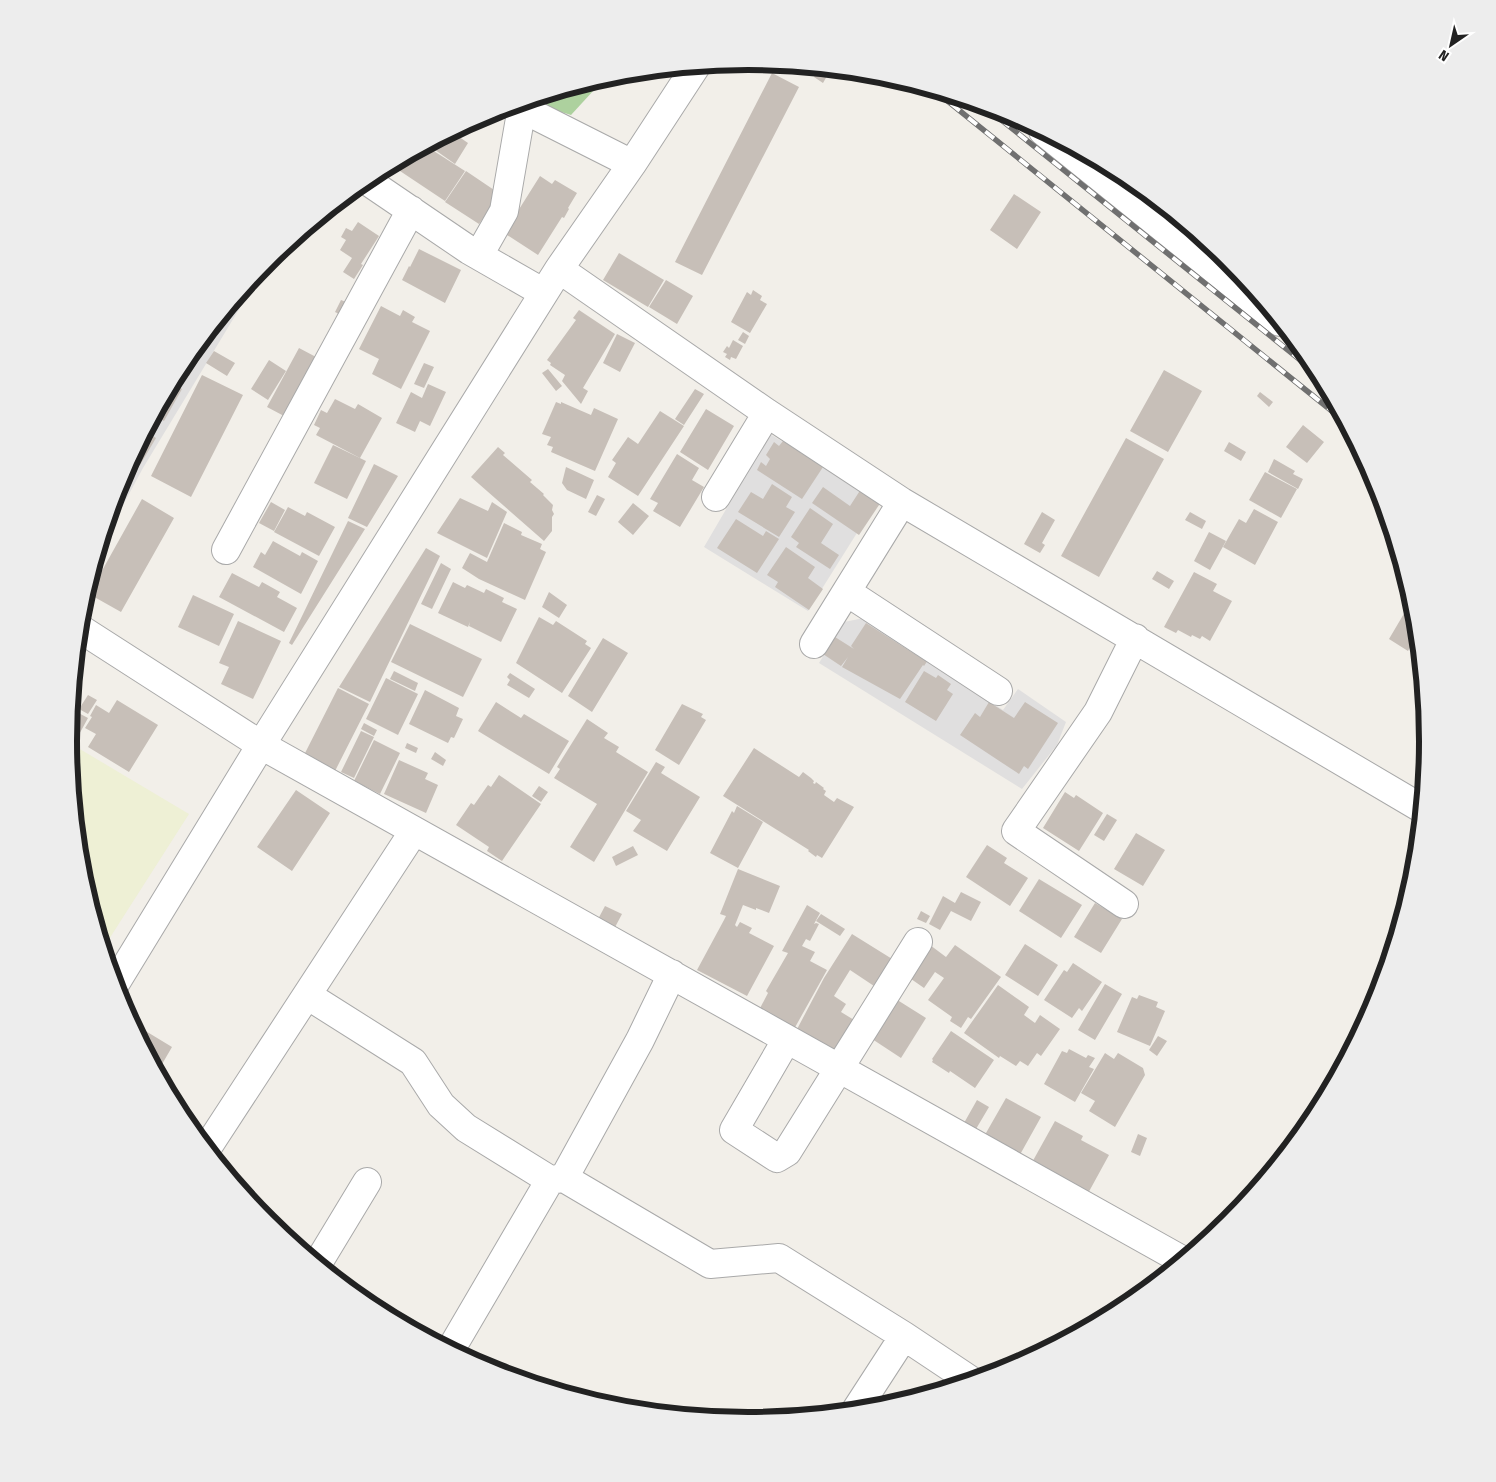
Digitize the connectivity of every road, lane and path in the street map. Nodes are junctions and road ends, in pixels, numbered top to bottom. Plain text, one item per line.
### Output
1 (692, 72) edge
2 (524, 109) edge
3 (518, 111) edge
4 (1066, 150) edge
5 (632, 164) junction
6 (373, 185) edge
7 (412, 210) junction
8 (479, 255) junction
9 (559, 269) junction
10 (544, 293) junction
11 (1253, 301) edge
12 (767, 414) junction
13 (716, 497) dead end
14 (902, 502) junction
15 (226, 550) dead end
16 (847, 592) junction
17 (86, 633) edge
18 (1135, 638) junction
19 (814, 644) dead end
20 (998, 691) dead end
21 (261, 745) junction
22 (1416, 805) edge
23 (414, 831) junction
24 (1124, 904) dead end
25 (918, 942) dead end
26 (672, 974) junction
27 (120, 976) edge
28 (307, 995) junction
29 (787, 1039) junction
30 (840, 1069) junction
31 (210, 1141) edge
32 (557, 1179) junction
33 (367, 1182) dead end
34 (1176, 1257) edge
35 (321, 1258) edge
36 (904, 1336) junction
37 (454, 1344) edge
38 (964, 1376) edge
39 (861, 1402) edge

1 - 5 street
2 - 5 street
3 - 8 street
4 - 11 street
5 - 9 street
6 - 7 street
7 - 8 street
7 - 15 street
8 - 10 street
9 - 10 street
9 - 12 street
10 - 21 street
12 - 13 street
12 - 14 street
14 - 16 street
14 - 18 street
16 - 19 street
16 - 20 street
17 - 21 street
18 - 22 street
18 - 24 street
21 - 23 street
21 - 27 street
23 - 26 street
23 - 28 street
25 - 30 street
26 - 29 street
26 - 32 street
28 - 31 street
28 - 32 street
29 - 30 street
29 - 30 street
30 - 34 street
32 - 36 street
32 - 37 street
33 - 35 street
36 - 38 street
36 - 39 street

